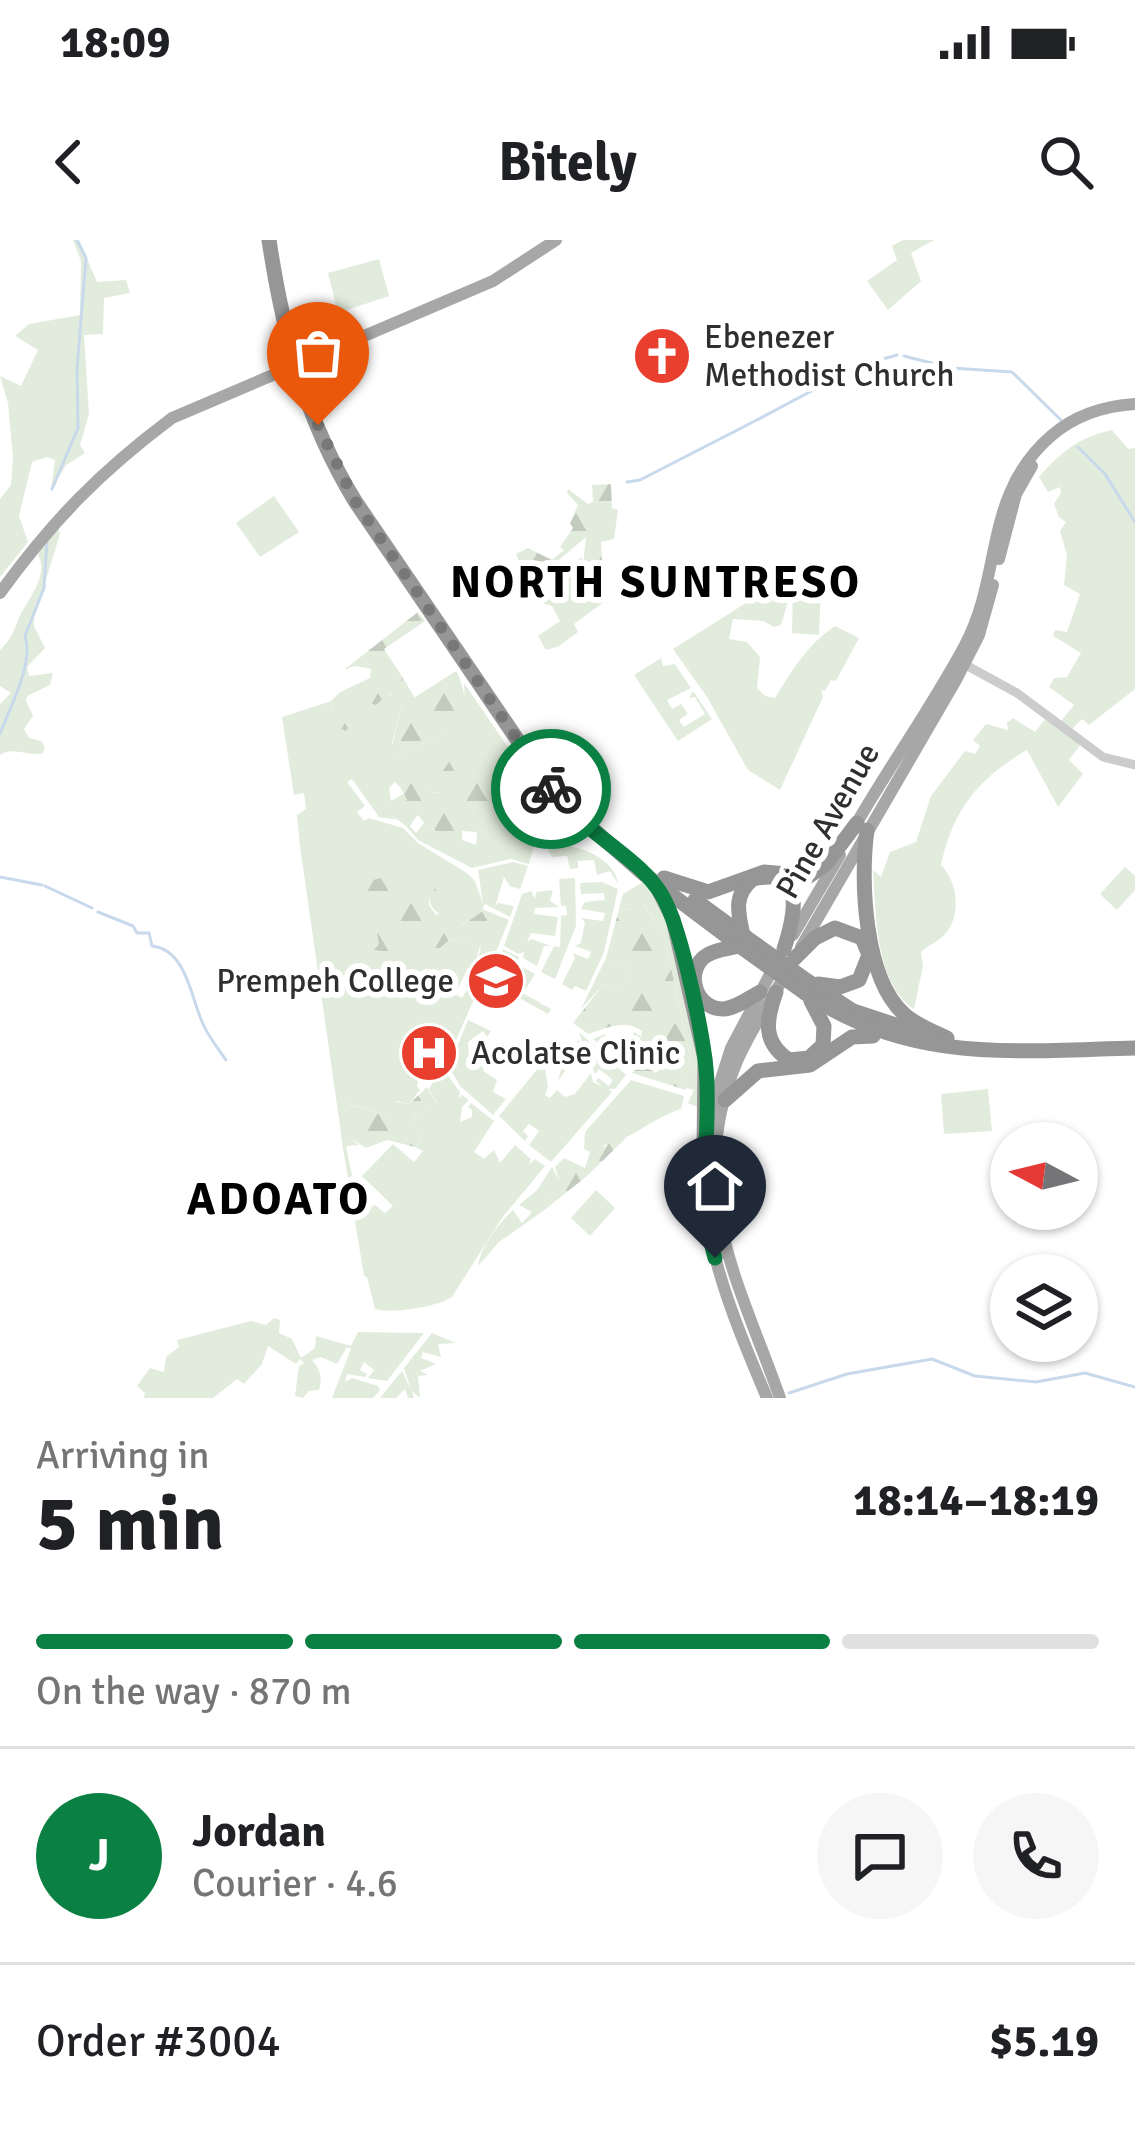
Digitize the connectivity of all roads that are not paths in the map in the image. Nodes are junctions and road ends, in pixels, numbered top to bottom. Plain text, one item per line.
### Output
1 (272, 240) edge
2 (556, 240) edge
3 (297, 366) junction
4 (1135, 407) edge
5 (0, 592) edge
6 (964, 664) junction
7 (1135, 765) edge
8 (863, 833) junction
9 (658, 879) junction
10 (743, 941) junction
11 (789, 954) junction
12 (807, 988) junction
13 (768, 992) junction
14 (946, 1038) junction
15 (900, 1039) junction
16 (1135, 1044) edge
17 (976, 1045) junction
18 (724, 1100) junction
19 (704, 1150) junction
20 (747, 1340) junction
21 (758, 1398) edge
22 (767, 1398) edge
23 (783, 1398) edge

1 - 3 highway
2 - 3 main road
3 - 5 main road
3 - 9 highway
4 - 6 main road
4 - 8 main road, Pine Avenue
6 - 7 street
6 - 8 main road
8 - 9 highway
8 - 11 main road, Pine Avenue
8 - 14 highway
9 - 10 highway
9 - 19 highway
10 - 11 highway
10 - 12 highway, bridge
10 - 13 highway
11 - 12 highway
11 - 13 main road, Pine Avenue
12 - 13 highway
12 - 14 highway
12 - 15 highway
13 - 18 main road
13 - 19 main road, Pine Avenue
14 - 17 highway
15 - 17 highway
15 - 18 highway
16 - 17 highway
18 - 20 main road
19 - 20 main road, Pine Avenue
20 - 21 main road
20 - 22 main road
20 - 23 main road

